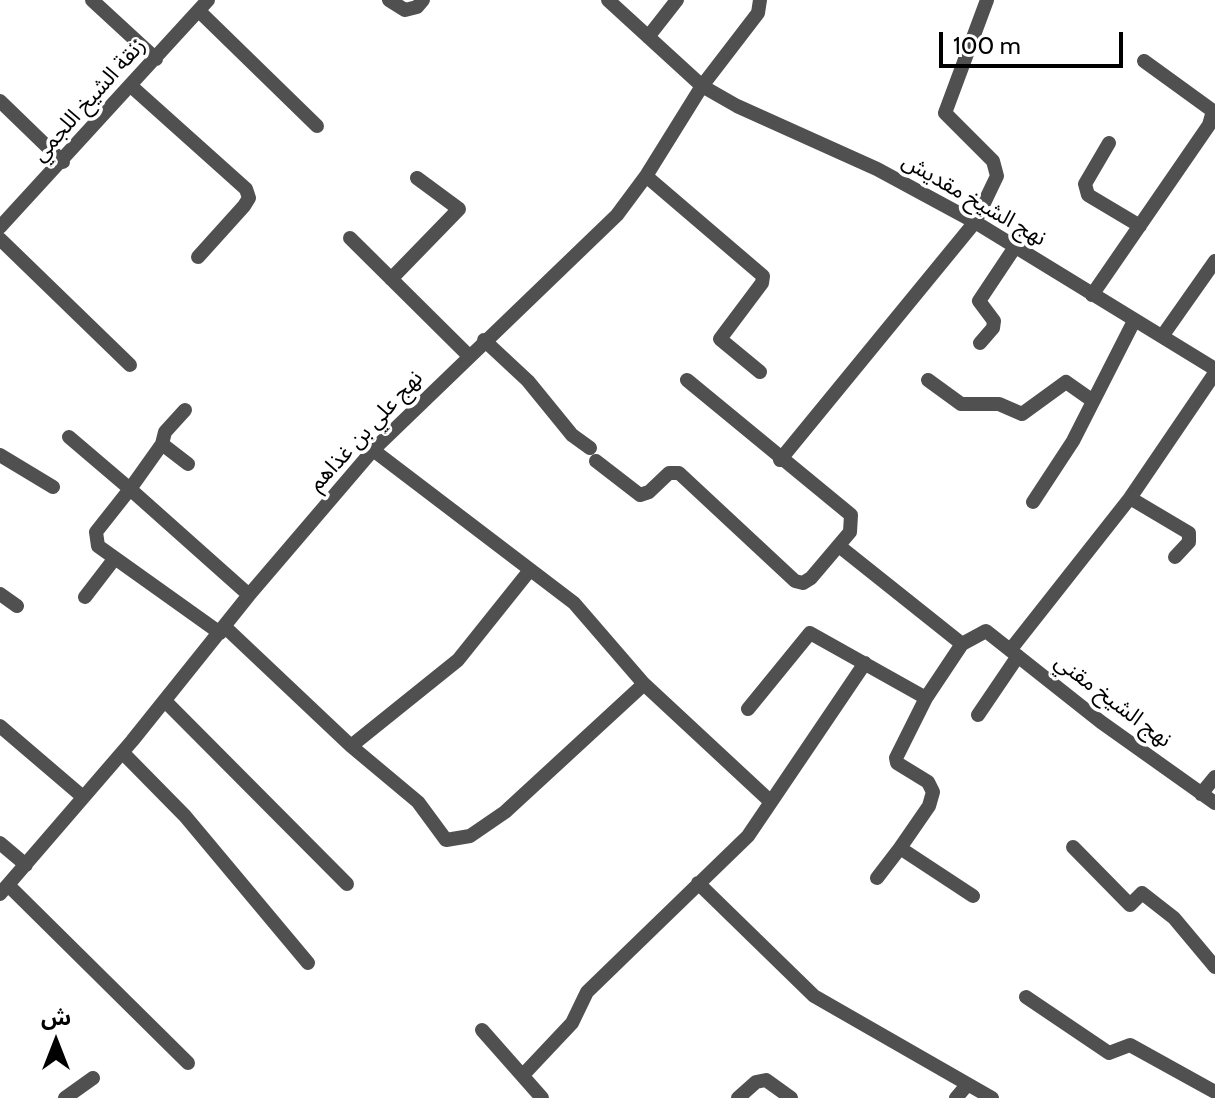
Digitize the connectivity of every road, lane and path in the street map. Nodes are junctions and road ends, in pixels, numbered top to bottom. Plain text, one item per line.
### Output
1 (92, 0) edge
2 (389, 0) edge
3 (423, 0) edge
4 (608, 0) edge
5 (677, 0) edge
6 (760, 0) edge
7 (987, 0) edge
8 (203, 5) edge
9 (648, 37) junction
10 (156, 59) junction
11 (1144, 61) dead end
12 (131, 86) junction
13 (702, 86) junction
14 (0, 101) edge
15 (317, 126) dead end
16 (1109, 143) dead end
17 (63, 162) junction
18 (646, 176) junction
19 (417, 178) dead end
20 (975, 222) junction
21 (1140, 226) junction
22 (0, 227) edge
23 (350, 238) dead end
24 (0, 239) edge
25 (1015, 247) junction
26 (198, 257) dead end
27 (1215, 261) edge
28 (391, 279) junction
29 (1092, 295) junction
30 (1134, 321) junction
31 (1163, 335) junction
32 (484, 340) junction
33 (980, 343) dead end
34 (468, 355) junction
35 (130, 365) dead end
36 (1215, 371) edge
37 (760, 372) dead end
38 (687, 380) dead end
39 (928, 380) dead end
40 (1093, 401) junction
41 (185, 410) dead end
42 (69, 437) dead end
43 (162, 444) junction
44 (373, 450) junction
45 (0, 455) edge
46 (780, 460) junction
47 (188, 464) dead end
48 (53, 487) dead end
49 (130, 489) junction
50 (1130, 498) junction
51 (1033, 502) dead end
52 (839, 546) junction
53 (1175, 557) dead end
54 (115, 558) junction
55 (530, 570) junction
56 (0, 594) edge
57 (249, 595) junction
58 (85, 597) dead end
59 (17, 606) dead end
60 (222, 630) junction
61 (962, 644) junction
62 (1014, 653) junction
63 (865, 663) junction
64 (644, 684) junction
65 (926, 698) junction
66 (165, 701) junction
67 (748, 709) dead end
68 (978, 715) dead end
69 (0, 726) edge
70 (351, 746) junction
71 (123, 753) junction
72 (1215, 777) edge
73 (1201, 794) junction
74 (83, 797) junction
75 (771, 802) junction
76 (1215, 803) edge
77 (0, 843) edge
78 (1073, 847) dead end
79 (900, 848) junction
80 (26, 865) junction
81 (877, 878) dead end
82 (698, 883) junction
83 (347, 884) dead end
84 (4, 890) edge
85 (973, 896) dead end
86 (308, 963) dead end
87 (1215, 967) edge
88 (1026, 997) dead end
89 (482, 1030) dead end
90 (188, 1063) dead end
91 (523, 1075) junction
92 (93, 1078) dead end
93 (967, 1085) junction
94 (1215, 1092) edge
95 (65, 1098) edge
96 (542, 1098) edge
97 (738, 1098) edge
98 (791, 1098) edge
99 (956, 1098) edge
100 (992, 1098) edge

1 - 10 street
2 - 3 street
4 - 9 street, نهج الشيخ مقديش
5 - 9 street
6 - 13 street, نهج علي بن غذاهم
7 - 20 street
8 - 10 street, زنقة الشيخ اللجمي
8 - 15 street
9 - 13 street, نهج الشيخ مقديش
10 - 12 street, زنقة الشيخ اللجمي
11 - 21 street
12 - 17 street, زنقة الشيخ اللجمي
12 - 26 street
13 - 18 street, نهج علي بن غذاهم
13 - 20 street, نهج الشيخ مقديش
14 - 17 street
16 - 21 street
17 - 22 street, زنقة الشيخ اللجمي
18 - 32 street, نهج علي بن غذاهم
18 - 37 street
19 - 28 street
20 - 25 street, نهج الشيخ مقديش
20 - 46 street
21 - 29 street
23 - 28 street
24 - 35 street
25 - 29 street, نهج الشيخ مقديش
25 - 33 street
27 - 31 street
28 - 34 street
29 - 30 street, نهج الشيخ مقديش
30 - 31 street, نهج الشيخ مقديش
30 - 40 street
31 - 36 street, نهج الشيخ مقديش
32 - 34 street, نهج علي بن غذاهم
32 - 52 street
34 - 44 street, نهج علي بن غذاهم
36 - 50 street
38 - 46 street
39 - 40 street
40 - 51 street
41 - 43 street
42 - 49 street
43 - 47 street
43 - 49 street
44 - 55 street
44 - 57 street, نهج علي بن غذاهم
45 - 48 street
46 - 52 street
49 - 54 street
49 - 57 street
50 - 53 street
50 - 62 street
52 - 61 street
54 - 58 street
54 - 60 street
55 - 64 street
55 - 70 street
56 - 59 street
57 - 60 street, نهج علي بن غذاهم
60 - 66 street, نهج علي بن غذاهم
60 - 70 street
61 - 62 street, نهج الشيخ مقني
61 - 65 street
62 - 68 street
62 - 73 street, نهج الشيخ مقني
63 - 65 street
63 - 67 street
63 - 75 street
64 - 70 street
64 - 75 street
65 - 79 street
66 - 71 street, نهج علي بن غذاهم
66 - 83 street
69 - 74 street
71 - 74 street, نهج علي بن غذاهم
71 - 86 street
72 - 73 street
73 - 76 street, نهج الشيخ مقني
74 - 80 street, نهج علي بن غذاهم
75 - 82 street
77 - 80 street
78 - 87 street
79 - 81 street
79 - 85 street
80 - 84 street, نهج علي بن غذاهم
82 - 91 street
82 - 93 street
84 - 90 street
88 - 94 street
89 - 91 street
91 - 96 street
92 - 95 street
93 - 99 street
93 - 100 street
97 - 98 street

